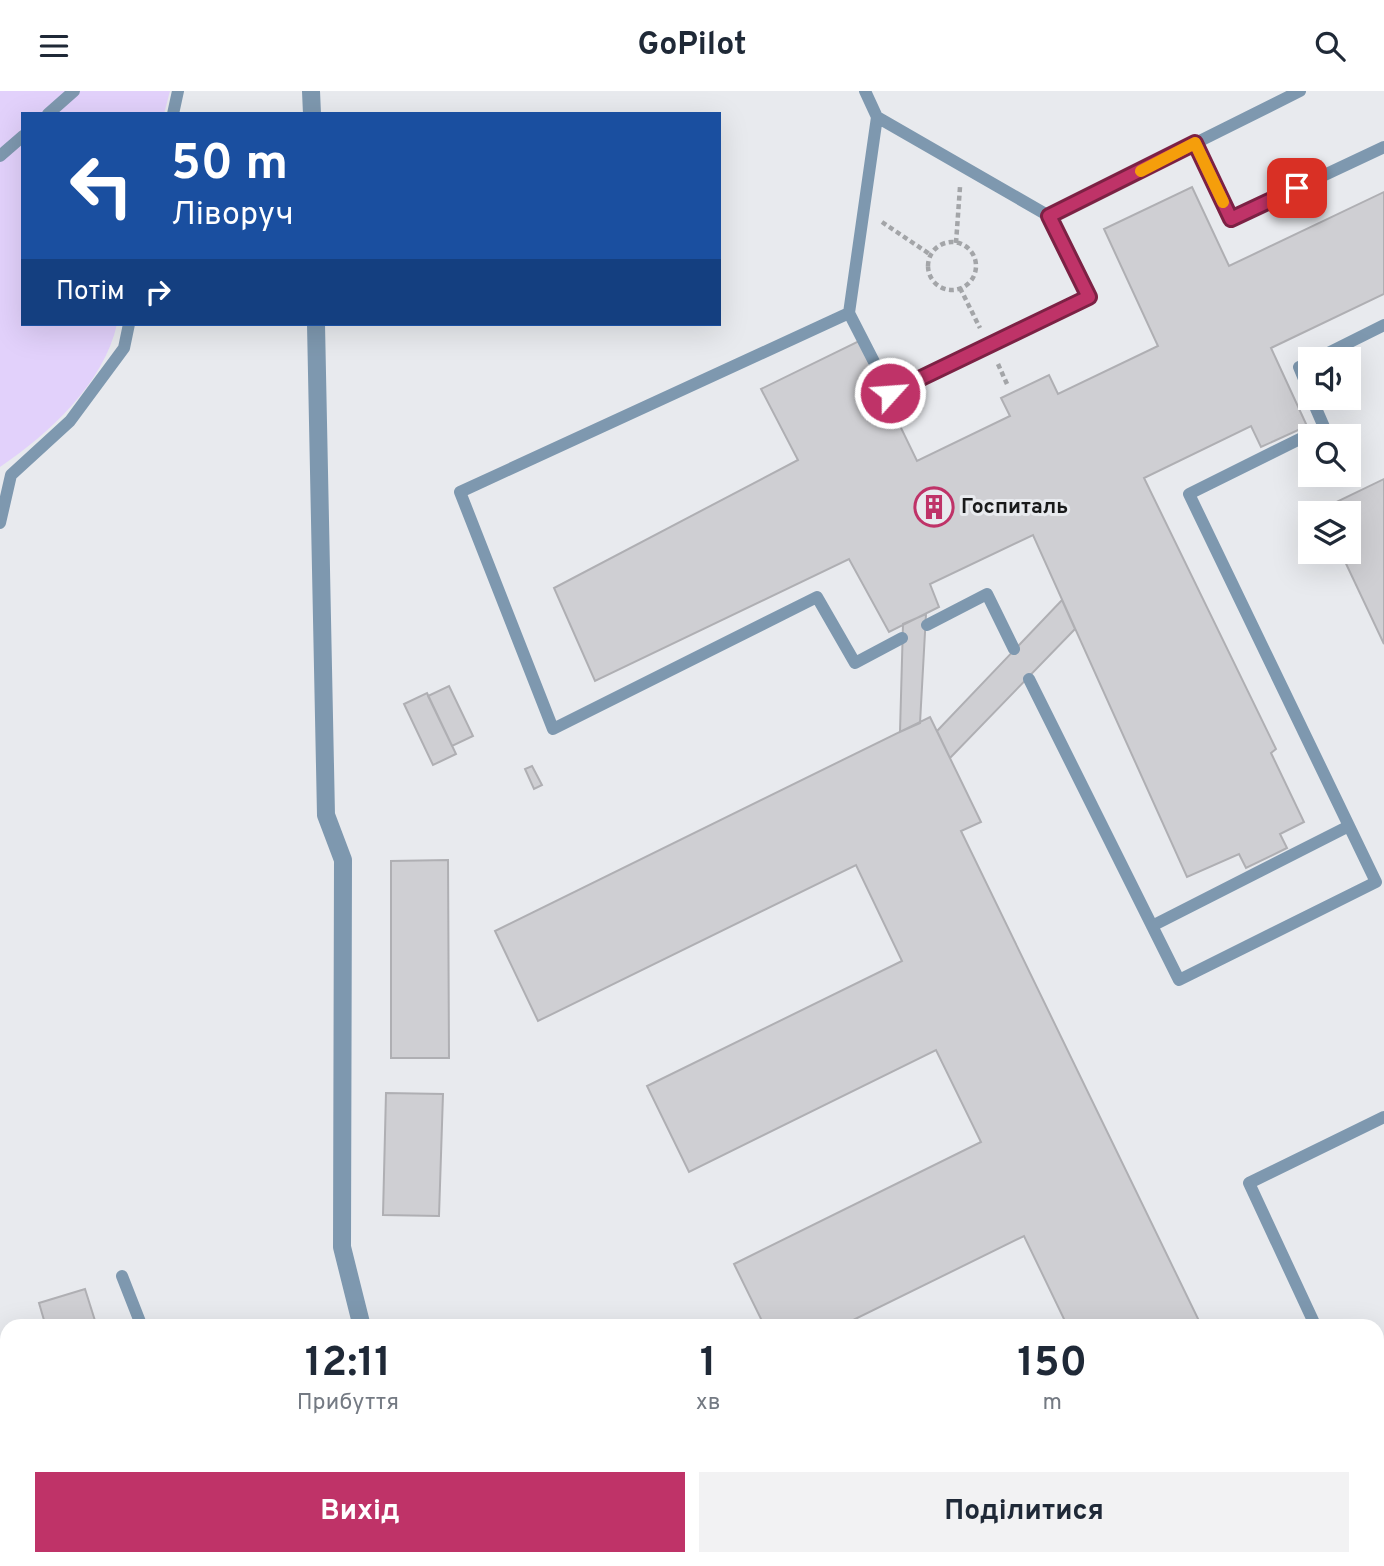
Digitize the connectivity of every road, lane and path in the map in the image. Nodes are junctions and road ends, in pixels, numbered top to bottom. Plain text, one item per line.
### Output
1 (74, 91) edge
2 (178, 91) edge
3 (311, 91) edge
4 (865, 91) edge
5 (1300, 91) edge
6 (50, 112) edge
7 (173, 112) edge
8 (312, 112) edge
9 (877, 117) junction
10 (21, 138) edge
11 (1195, 143) junction
12 (1384, 147) edge
13 (0, 156) edge
14 (961, 165) junction
15 (864, 210) junction
16 (1049, 216) junction
17 (956, 243) junction
18 (931, 255) junction
19 (849, 313) junction
20 (1384, 325) edge
21 (129, 326) edge
22 (316, 326) edge
23 (1340, 347) edge
24 (1317, 410) edge
25 (0, 523) edge
26 (927, 625) dead end
27 (902, 638) dead end
28 (1014, 649) dead end
29 (1029, 680) dead end
30 (1349, 826) junction
31 (1380, 883) edge
32 (1152, 926) junction
33 (1384, 1117) edge
34 (122, 1276) dead end
35 (139, 1319) edge
36 (360, 1319) edge
37 (1312, 1319) edge

1 - 6 lane
2 - 7 lane
3 - 8 street
4 - 9 lane
5 - 11 lane
9 - 14 lane
9 - 15 lane
10 - 13 lane
11 - 12 lane
11 - 16 lane
14 - 16 lane
14 - 17 path
15 - 18 path
15 - 19 lane
16 - 19 lane
17 - 18 path
17 - 18 path
19 - 27 lane
20 - 23 lane
21 - 25 lane
22 - 36 street
24 - 30 lane
26 - 28 lane
29 - 32 lane
30 - 31 lane
30 - 32 lane
31 - 32 lane
33 - 37 lane
34 - 35 lane

